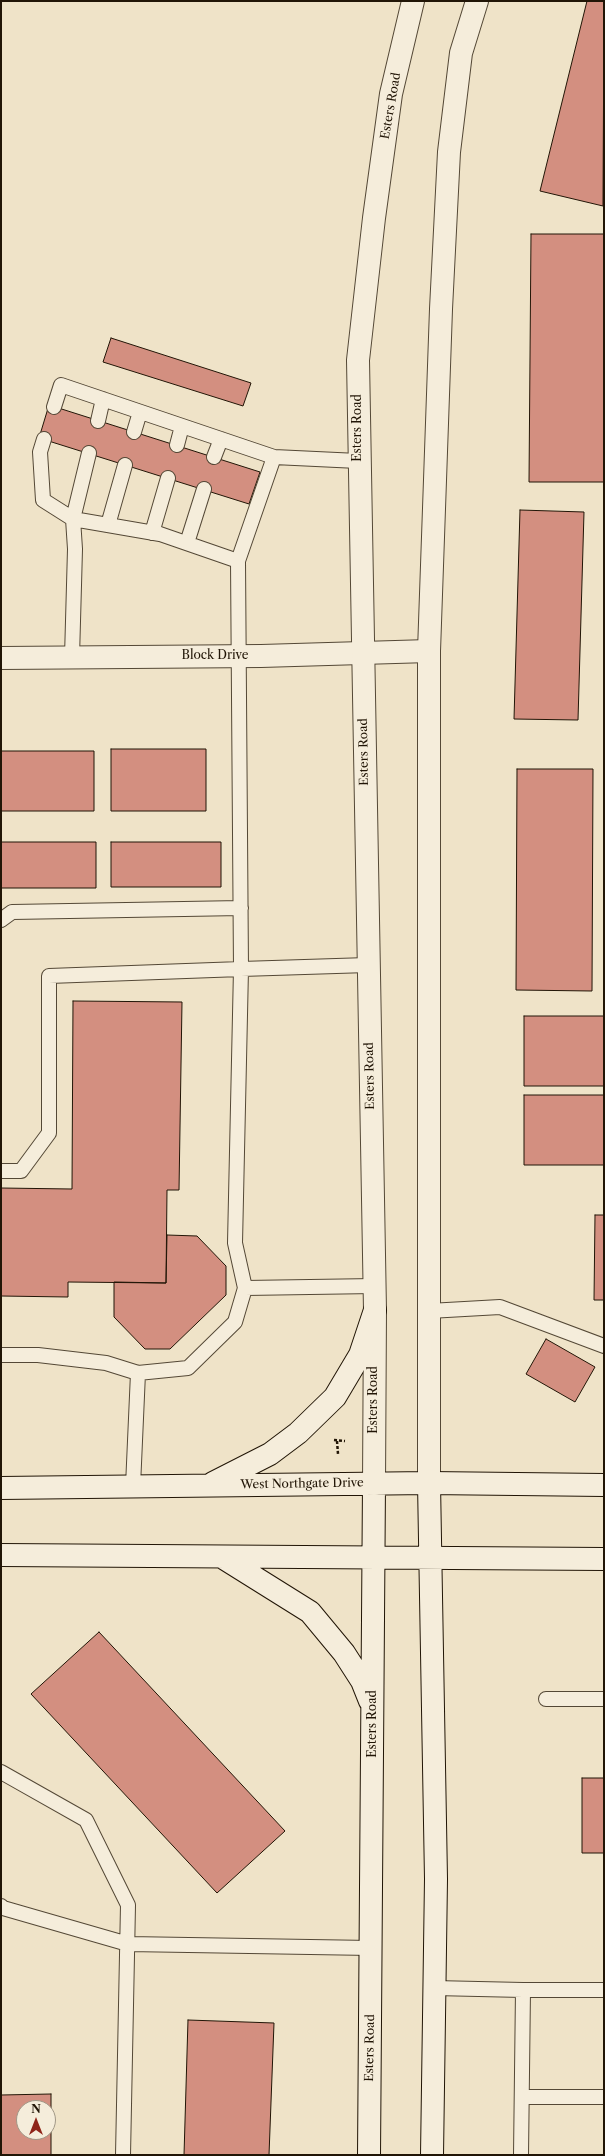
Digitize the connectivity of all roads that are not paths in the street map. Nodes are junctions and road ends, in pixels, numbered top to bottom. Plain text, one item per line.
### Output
1 (413, 1) edge
2 (477, 1) edge
3 (103, 399) junction
4 (54, 407) dead end
5 (140, 412) junction
6 (98, 421) dead end
7 (182, 426) junction
8 (134, 432) dead end
9 (44, 439) dead end
10 (221, 439) junction
11 (177, 445) dead end
12 (89, 453) dead end
13 (214, 457) dead end
14 (274, 457) junction
15 (358, 461) junction
16 (125, 465) dead end
17 (168, 478) dead end
18 (204, 489) dead end
19 (74, 519) junction
20 (108, 525) junction
21 (152, 533) junction
22 (187, 543) junction
23 (238, 561) junction
24 (429, 651) junction
25 (362, 652) junction
26 (240, 656) junction
27 (72, 657) junction
28 (1, 658) edge
29 (241, 908) junction
30 (1, 920) edge
31 (368, 965) junction
32 (241, 969) junction
33 (1, 1171) edge
34 (375, 1286) junction
35 (245, 1288) junction
36 (375, 1310) junction
37 (429, 1311) junction
38 (604, 1346) edge
39 (1, 1355) edge
40 (138, 1373) junction
41 (429, 1483) junction
42 (374, 1484) junction
43 (209, 1485) junction
44 (604, 1485) edge
45 (133, 1486) junction
46 (1, 1488) edge
47 (1, 1555) edge
48 (222, 1557) junction
49 (375, 1558) junction
50 (429, 1558) junction
51 (604, 1559) edge
52 (546, 1699) dead end
53 (604, 1699) edge
54 (373, 1710) junction
55 (1, 1772) edge
56 (1, 1906) edge
57 (128, 1944) junction
58 (371, 1948) junction
59 (434, 1988) junction
60 (523, 1990) junction
61 (604, 1990) edge
62 (522, 2097) junction
63 (604, 2097) edge
64 (123, 2155) edge
65 (369, 2155) edge
66 (432, 2155) edge
67 (521, 2155) edge

1 - 15 street, Esters Road
2 - 24 street
3 - 4 lane
3 - 5 lane
3 - 6 lane
5 - 7 lane
5 - 8 lane
7 - 10 lane
7 - 11 lane
9 - 19 lane
10 - 13 lane
10 - 14 lane
12 - 19 lane
14 - 15 lane
14 - 23 lane
15 - 25 street, Esters Road
16 - 20 lane
17 - 21 lane
18 - 22 lane
19 - 20 lane
19 - 27 lane
20 - 21 lane
21 - 22 lane
22 - 23 lane
23 - 26 lane
24 - 25 street, Block Drive
24 - 37 street
25 - 26 street, Block Drive
25 - 31 street, Esters Road
26 - 27 street, Block Drive
26 - 29 lane
27 - 28 street, Block Drive
29 - 30 lane
29 - 32 lane
31 - 32 lane
31 - 34 street, Esters Road
32 - 33 lane
32 - 35 lane
34 - 35 lane
34 - 36 street, Esters Road
35 - 40 lane
36 - 42 street, Esters Road
36 - 43 street
37 - 38 lane
37 - 41 street
39 - 40 lane
40 - 45 lane
41 - 42 street, West Northgate Drive
41 - 44 street, West Northgate Drive
41 - 50 street
42 - 43 street, West Northgate Drive
42 - 49 street, Esters Road
43 - 45 street, West Northgate Drive
45 - 46 street, West Northgate Drive
47 - 48 street
48 - 49 street
48 - 54 street
49 - 50 street
49 - 54 street, Esters Road
50 - 51 street
50 - 59 street
52 - 53 lane
54 - 58 street, Esters Road
55 - 57 lane
56 - 57 lane
57 - 58 lane
57 - 64 lane
58 - 65 street, Esters Road
59 - 60 lane
59 - 66 street
60 - 61 lane
60 - 62 lane
62 - 63 lane
62 - 67 lane

